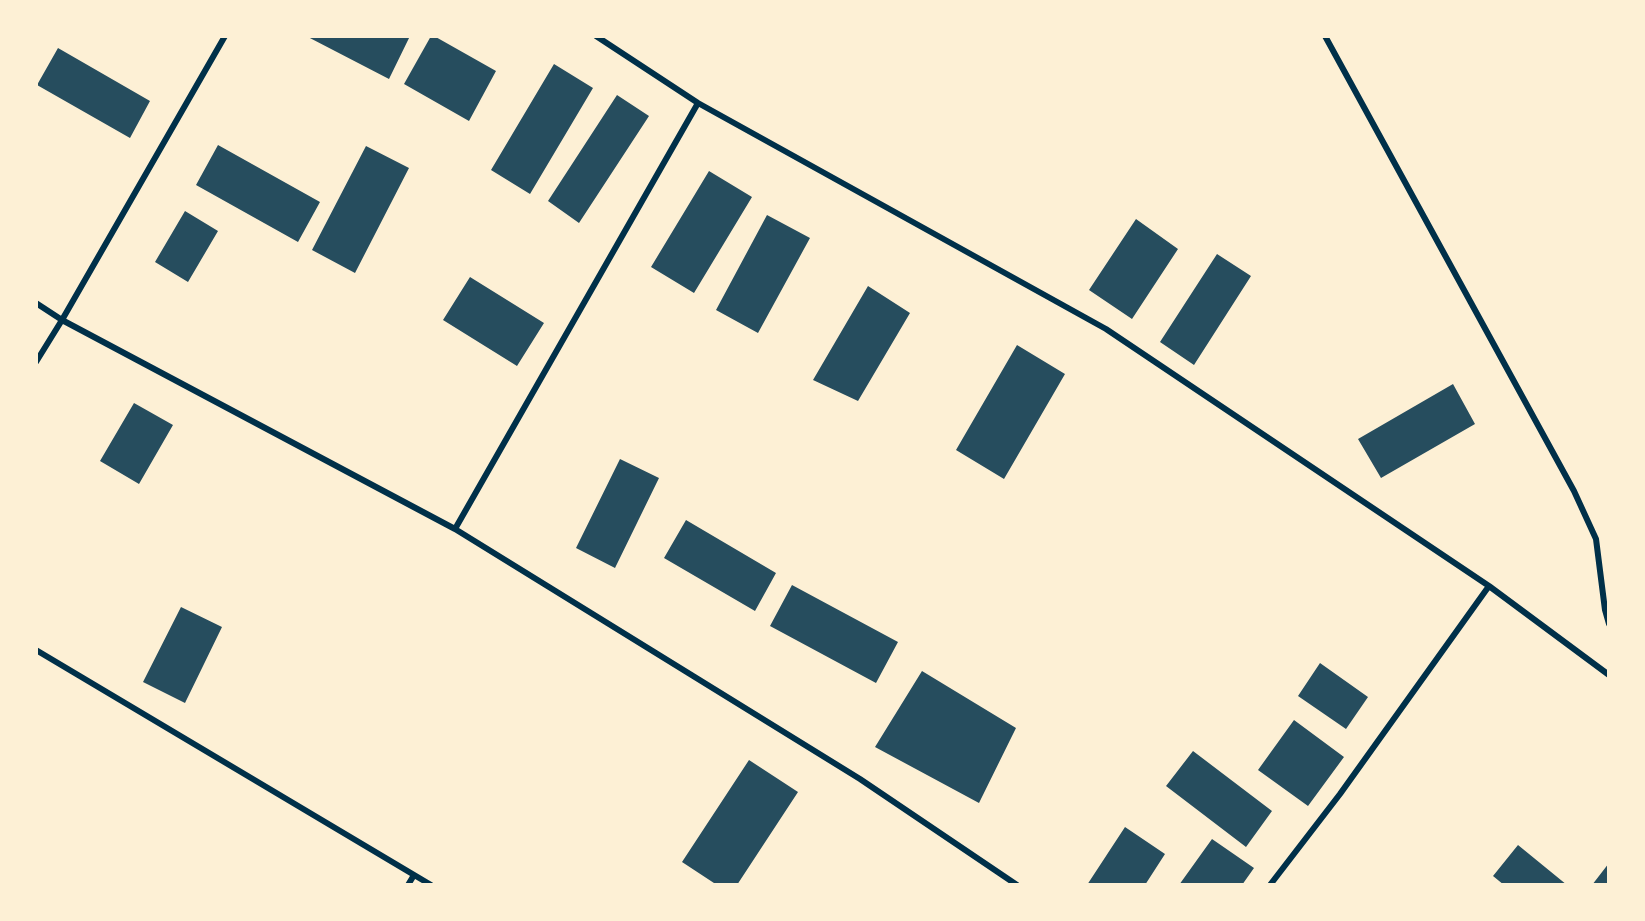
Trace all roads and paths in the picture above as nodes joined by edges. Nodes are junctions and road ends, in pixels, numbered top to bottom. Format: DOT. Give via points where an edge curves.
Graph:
graph roads {
  1 [pos="225,36"];
  2 [pos="596,36"];
  3 [pos="1325,36"];
  4 [pos="698,103"];
  5 [pos="36,303"];
  6 [pos="62,320"];
  7 [pos="36,362"];
  8 [pos="455,529"];
  9 [pos="1489,586"];
  10 [pos="1609,624"];
  11 [pos="36,650"];
  12 [pos="1609,675"];
  13 [pos="414,875"];
  14 [pos="408,885"];
  15 [pos="431,885"];
  16 [pos="1017,885"];
  17 [pos="1270,885"];
  1 -- 6 [label="street"];
  2 -- 4 [label="street"];
  3 -- 10 [label="street" via="1574,491 1596,539"];
  4 -- 8 [label="street"];
  4 -- 9 [label="street" via="1106,329"];
  5 -- 6 [label="street"];
  6 -- 7 [label="street"];
  6 -- 8 [label="street"];
  8 -- 16 [label="street" via="860,779"];
  9 -- 12 [label="street"];
  9 -- 17 [label="street"];
  11 -- 13 [label="street"];
  13 -- 14 [label="street"];
  13 -- 15 [label="street"];
}
